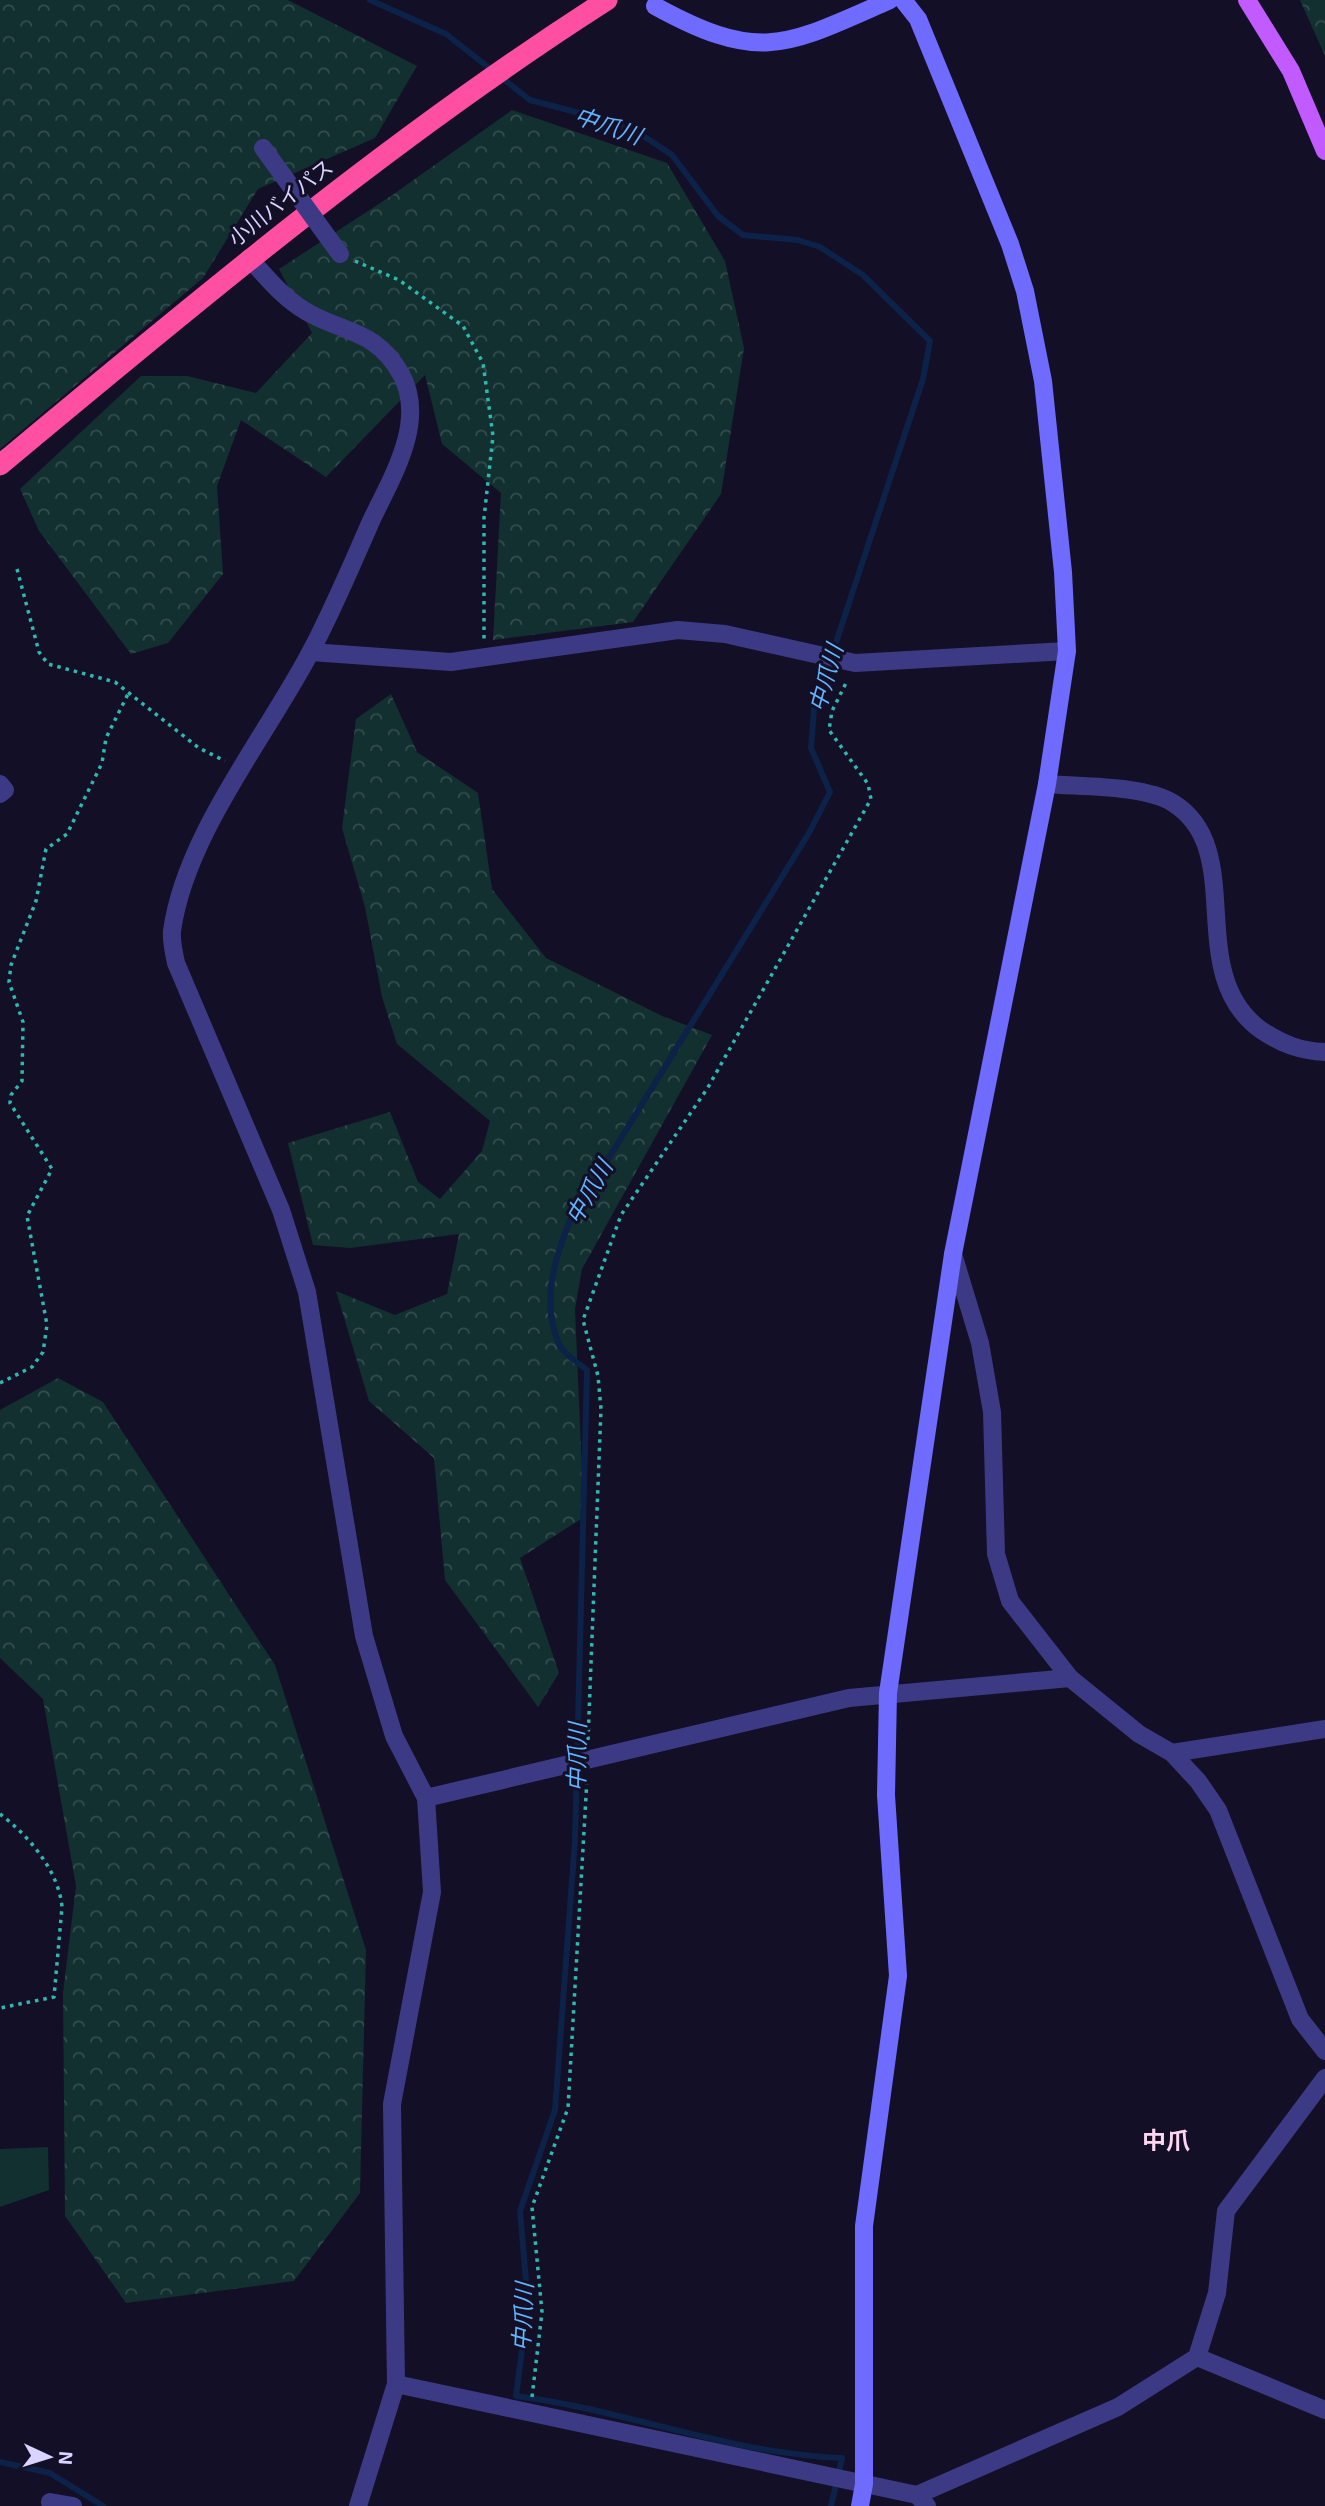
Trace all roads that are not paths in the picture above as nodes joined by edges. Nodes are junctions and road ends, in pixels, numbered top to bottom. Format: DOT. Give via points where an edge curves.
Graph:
graph roads {
  1 [pos="607,0"];
  2 [pos="890,0"];
  3 [pos="903,0"];
  4 [pos="1247,0"];
  5 [pos="655,6"];
  6 [pos="263,148"];
  7 [pos="1325,151"];
  8 [pos="340,254"];
  9 [pos="249,258"];
  10 [pos="0,465"];
  11 [pos="1067,651"];
  12 [pos="311,652"];
  13 [pos="0,784"];
  14 [pos="1047,784"];
  15 [pos="0,794"];
  16 [pos="1325,1052"];
  17 [pos="953,1255"];
  18 [pos="1070,1678"];
  19 [pos="888,1693"];
  20 [pos="1325,1729"];
  21 [pos="1172,1754"];
  22 [pos="426,1798"];
  23 [pos="1325,2051"];
  24 [pos="1325,2078"];
  25 [pos="1197,2357"];
  26 [pos="396,2384"];
  27 [pos="1325,2410"];
  28 [pos="864,2484"];
  29 [pos="922,2501"];
  30 [pos="51,2506"];
  31 [pos="73,2506"];
  32 [pos="358,2506"];
  33 [pos="860,2506"];
  1 -- 9 [label="highway, 小川バイパス" via="403,140"];
  2 -- 5 [label="street" via="802,39 776,43 716,36"];
  3 -- 11 [label="street" via="918,19 1025,291 1043,381"];
  4 -- 7 [label="main road" via="1291,72"];
  6 -- 8 [label="street, bridge"];
  9 -- 10 [label="highway, 小川バイパス"];
  9 -- 12 [label="street" via="289,301 366,336 386,352 409,399 409,437"];
  11 -- 12 [label="street" via="855,663 725,634 678,630 451,662"];
  11 -- 14 [label="street"];
  12 -- 22 [label="street" via="186,874 172,934 176,963 281,1210 307,1292 364,1636 394,1736"];
  13 -- 15 [label="street" via="5,790"];
  14 -- 16 [label="street" via="1144,793 1171,802 1192,818 1217,896 1215,940 1235,1003 1253,1024 1293,1048"];
  14 -- 17 [label="street"];
  17 -- 18 [label="street" via="980,1343 992,1412 996,1554 1010,1601"];
  17 -- 19 [label="street"];
  18 -- 19 [label="street"];
  18 -- 21 [label="street" via="1139,1734"];
  19 -- 22 [label="street" via="849,1698"];
  19 -- 28 [label="street" via="887,1795 898,1976 864,2226"];
  20 -- 21 [label="street"];
  21 -- 23 [label="street" via="1218,1810 1300,2019"];
  22 -- 26 [label="street" via="432,1892 392,2104"];
  24 -- 25 [label="street" via="1226,2211 1217,2293"];
  25 -- 27 [label="street"];
  25 -- 29 [label="street" via="1118,2407"];
  26 -- 28 [label="street"];
  26 -- 32 [label="street"];
  28 -- 29 [label="street"];
  28 -- 33 [label="street"];
  30 -- 31 [label="street" via="50,2502"];
}
